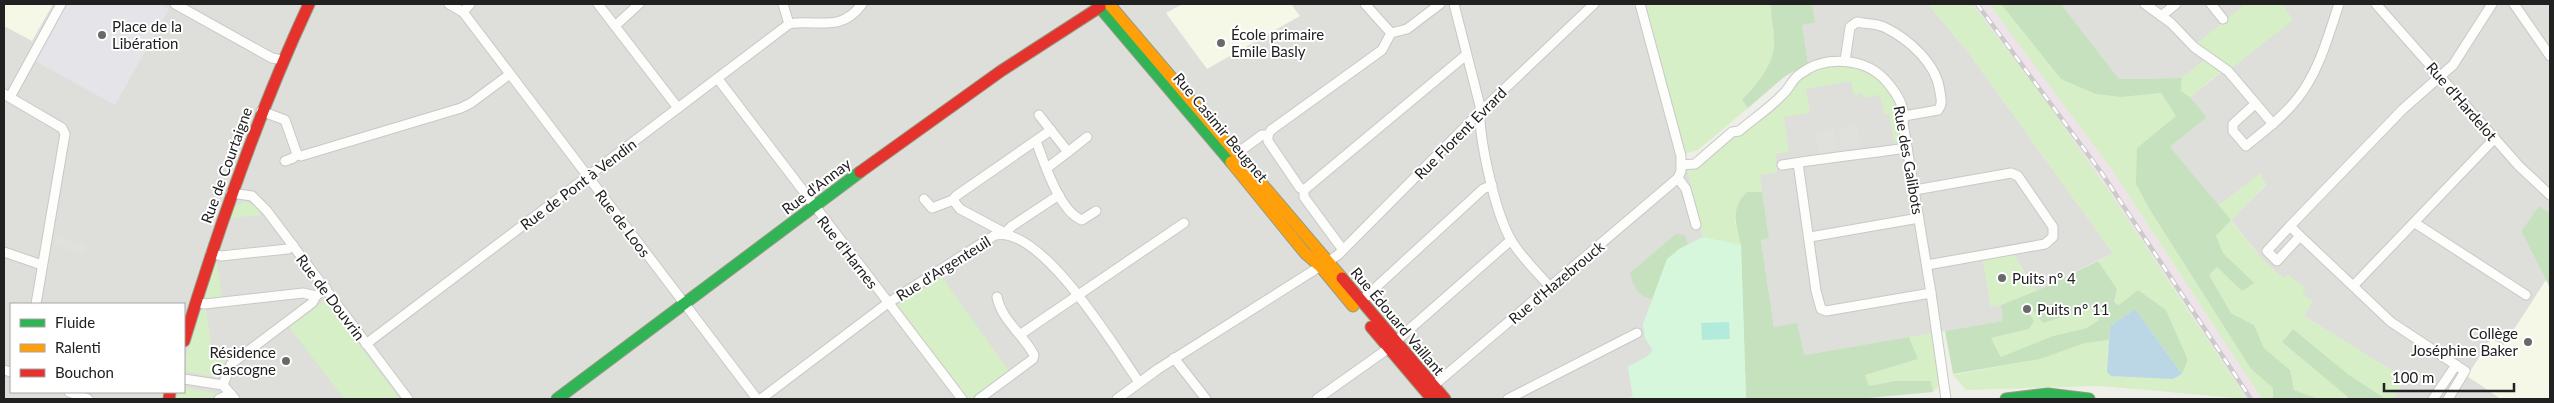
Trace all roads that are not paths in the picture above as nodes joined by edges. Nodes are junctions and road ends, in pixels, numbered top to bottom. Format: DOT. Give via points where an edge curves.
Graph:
graph roads {
  1 [pos="61,4"];
  2 [pos="175,4"];
  3 [pos="309,4"];
  4 [pos="449,4"];
  5 [pos="470,4"];
  6 [pos="598,4"];
  7 [pos="639,4"];
  8 [pos="783,4"];
  9 [pos="862,4"];
  10 [pos="1365,4"];
  11 [pos="1440,4"];
  12 [pos="1454,4"];
  13 [pos="1594,4"];
  14 [pos="1640,4"];
  15 [pos="2145,4"];
  16 [pos="2176,4"];
  17 [pos="2211,4"];
  18 [pos="2339,4"];
  19 [pos="2376,4"];
  20 [pos="2492,4"];
  21 [pos="2514,4"];
  22 [pos="1102,5"];
  23 [pos="463,12"];
  24 [pos="2162,16"];
  25 [pos="2223,18"];
  26 [pos="789,24"];
  27 [pos="615,26"];
  28 [pos="1391,33"];
  29 [pos="1466,55"];
  30 [pos="2550,56"];
  31 [pos="282,60"];
  32 [pos="1845,61"];
  33 [pos="510,74"];
  34 [pos="2441,77"];
  35 [pos="718,79"];
  36 [pos="7,96"];
  37 [pos="2255,104"];
  38 [pos="678,108"];
  39 [pos="261,111"];
  40 [pos="1479,114"];
  41 [pos="1040,115"];
  42 [pos="1904,116"];
  43 [pos="2273,124"];
  44 [pos="1051,130"];
  45 [pos="1268,135"];
  46 [pos="1087,137"];
  47 [pos="2495,138"];
  48 [pos="1036,141"];
  49 [pos="1907,148"];
  50 [pos="1068,152"];
  51 [pos="296,154"];
  52 [pos="1236,154"];
  53 [pos="285,161"];
  54 [pos="1798,162"];
  55 [pos="1682,165"];
  56 [pos="1782,165"];
  57 [pos="1047,168"];
  58 [pos="588,177"];
  59 [pos="1678,178"];
  60 [pos="1492,184"];
  61 [pos="1304,190"];
  62 [pos="1915,190"];
  63 [pos="231,193"];
  64 [pos="2550,195"];
  65 [pos="1059,196"];
  66 [pos="924,199"];
  67 [pos="953,200"];
  68 [pos="813,206"];
  69 [pos="1096,211"];
  70 [pos="1919,218"];
  71 [pos="1184,223"];
  72 [pos="2415,223"];
  73 [pos="1696,225"];
  74 [pos="2290,226"];
  75 [pos="1005,233"];
  76 [pos="2300,236"];
  77 [pos="1810,237"];
  78 [pos="1511,240"];
  79 [pos="293,245"];
  80 [pos="1343,250"];
  81 [pos="4,252"];
  82 [pos="211,253"];
  83 [pos="1323,264"];
  84 [pos="42,265"];
  85 [pos="1927,265"];
  86 [pos="2354,285"];
  87 [pos="1550,287"];
  88 [pos="326,288"];
  89 [pos="1932,293"];
  90 [pos="1080,295"];
  91 [pos="2526,295"];
  92 [pos="316,296"];
  93 [pos="997,297"];
  94 [pos="196,302"];
  95 [pos="1360,302"];
  96 [pos="36,303"];
  97 [pos="888,303"];
  98 [pos="684,304"];
  99 [pos="1637,333"];
  100 [pos="1021,334"];
  101 [pos="185,338"];
  102 [pos="366,344"];
  103 [pos="1392,345"];
  104 [pos="1174,358"];
  105 [pos="2456,365"];
  106 [pos="185,379"];
  107 [pos="1139,382"];
  108 [pos="222,386"];
  109 [pos="1433,386"];
  110 [pos="72,393"];
  111 [pos="233,396"];
  112 [pos="2069,398"];
  113 [pos="88,399"];
  114 [pos="219,399"];
  115 [pos="408,399"];
  116 [pos="557,399"];
  117 [pos="759,399"];
  118 [pos="962,399"];
  119 [pos="978,399"];
  120 [pos="1118,399"];
  121 [pos="1206,399"];
  122 [pos="1317,399"];
  123 [pos="1432,399"];
  124 [pos="1444,399"];
  125 [pos="1508,399"];
  126 [pos="1946,399"];
  127 [pos="2006,399"];
  128 [pos="2089,399"];
  129 [pos="2433,399"];
  130 [pos="2448,399"];
  1 -- 36 [label="street"];
  2 -- 31 [label="street" via="272,58"];
  3 -- 31 [label="main road, Rue de Courtaigne"];
  4 -- 23 [label="street, Rue de Loos"];
  5 -- 23 [label="street"];
  6 -- 27 [label="street"];
  7 -- 27 [label="street"];
  8 -- 26 [label="street"];
  9 -- 26 [label="street" via="840,21"];
  10 -- 28 [label="street"];
  11 -- 28 [label="street" via="1407,29"];
  12 -- 29 [label="street"];
  13 -- 40 [label="street, Rue Florent Evrard"];
  14 -- 55 [label="street"];
  15 -- 24 [label="street"];
  16 -- 24 [label="street"];
  17 -- 25 [label="street"];
  18 -- 43 [label="street" via="2310,78 2296,101"];
  19 -- 34 [label="street, Rue d'Hardelot"];
  20 -- 34 [label="street" via="2453,65"];
  21 -- 30 [label="street"];
  22 -- 52 [label="main road, Rue Casimir Beugnet"];
  22 -- 68 [label="main road, Rue d'Annay" via="1001,71"];
  22 -- 83 [label="main road, Rue Casimir Beugnet" via="1305,253"];
  23 -- 33 [label="street, Rue de Loos"];
  24 -- 37 [label="street" via="2194,47 2228,71"];
  26 -- 35 [label="street, Rue de Pont à Vendin"];
  27 -- 38 [label="street"];
  28 -- 45 [label="street" via="1382,50"];
  29 -- 40 [label="street" via="1480,106"];
  29 -- 61 [label="street"];
  31 -- 39 [label="main road, Rue de Courtaigne"];
  32 -- 42 [label="street, Rue des Galibots" via="1879,74 1894,91"];
  32 -- 42 [label="street" via="1850,27 1857,22 1883,26 1910,43 1932,69 1940,85 1942,99 1938,110"];
  32 -- 55 [label="street, Rue des Galibots" via="1821,64 1804,71 1783,95 1739,131 1732,132 1695,164"];
  33 -- 51 [label="street" via="461,108 301,156"];
  33 -- 58 [label="street, Rue de Loos"];
  34 -- 47 [label="street, Rue d'Hardelot"];
  34 -- 74 [label="street" via="2403,109"];
  35 -- 38 [label="street, Rue de Pont à Vendin"];
  35 -- 68 [label="street, Rue d'Harnes"];
  36 -- 84 [label="street" via="62,128 65,134"];
  37 -- 43 [label="street"];
  37 -- 43 [label="street" via="2233,124 2233,131 2246,146"];
  38 -- 58 [label="street, Rue de Pont à Vendin"];
  39 -- 51 [label="street" via="284,120"];
  39 -- 63 [label="main road, Rue de Courtaigne"];
  40 -- 60 [label="street"];
  40 -- 80 [label="street, Rue Florent Evrard"];
  41 -- 44 [label="street"];
  42 -- 49 [label="street, Rue des Galibots"];
  44 -- 48 [label="street"];
  44 -- 50 [label="street"];
  45 -- 52 [label="street"];
  45 -- 61 [label="street" via="1268,141"];
  46 -- 50 [label="street"];
  47 -- 64 [label="street, Rue d'Hardelot"];
  47 -- 72 [label="street"];
  48 -- 57 [label="street"];
  48 -- 67 [label="street"];
  49 -- 54 [label="street"];
  49 -- 62 [label="street, Rue des Galibots"];
  50 -- 57 [label="street"];
  51 -- 53 [label="street"];
  52 -- 83 [label="main road, Rue Casimir Beugnet"];
  54 -- 56 [label="street"];
  54 -- 77 [label="street"];
  55 -- 59 [label="street"];
  57 -- 65 [label="street"];
  58 -- 98 [label="street, Rue de Loos"];
  58 -- 102 [label="street, Rue de Pont à Vendin"];
  59 -- 73 [label="street" via="1686,189"];
  59 -- 87 [label="street, Rue d'Hazebrouck"];
  60 -- 78 [label="street"];
  60 -- 95 [label="street" via="1483,188"];
  61 -- 80 [label="street" via="1304,197"];
  62 -- 70 [label="street, Rue des Galibots"];
  62 -- 85 [label="street" via="2011,173 2018,176 2053,227 2054,237 2045,244"];
  63 -- 79 [label="street, Rue de Douvrin" via="252,196"];
  63 -- 82 [label="main road, Rue de Courtaigne"];
  65 -- 69 [label="street" via="1077,218 1082,220"];
  65 -- 75 [label="street"];
  66 -- 67 [label="street" via="932,208"];
  67 -- 75 [label="street" via="960,209"];
  68 -- 97 [label="street, Rue d'Harnes"];
  68 -- 98 [label="main road, Rue d'Annay"];
  70 -- 77 [label="street"];
  70 -- 85 [label="street, Rue des Galibots"];
  71 -- 90 [label="street"];
  72 -- 86 [label="street"];
  72 -- 91 [label="street"];
  74 -- 76 [label="street"];
  74 -- 76 [label="street" via="2267,251 2278,262"];
  75 -- 90 [label="street, Rue d'Argenteuil" via="1022,240 1043,257"];
  75 -- 97 [label="street, Rue d'Argenteuil" via="996,235"];
  76 -- 86 [label="street"];
  77 -- 89 [label="street" via="1818,305 1826,311"];
  78 -- 87 [label="street"];
  78 -- 103 [label="street"];
  79 -- 82 [label="street" via="221,256"];
  79 -- 88 [label="street, Rue de Douvrin"];
  80 -- 83 [label="street, Rue Florent Evrard"];
  81 -- 84 [label="street"];
  82 -- 94 [label="main road, Rue de Courtaigne"];
  83 -- 95 [label="main road, Rue Édouard Vaillant" via="1336,270"];
  83 -- 103 [label="main road, Rue Édouard Vaillant"];
  83 -- 104 [label="street, Rue Florent Evrard"];
  84 -- 96 [label="street"];
  85 -- 89 [label="street, Rue des Galibots"];
  86 -- 105 [label="street" via="2391,322"];
  87 -- 109 [label="street, Rue d'Hazebrouck"];
  88 -- 92 [label="street"];
  88 -- 102 [label="street, Rue de Douvrin"];
  89 -- 126 [label="street, Rue des Galibots"];
  90 -- 100 [label="street"];
  90 -- 107 [label="street, Rue d'Argenteuil"];
  92 -- 94 [label="street" via="303,293 205,304"];
  92 -- 108 [label="street" via="312,303 231,364"];
  93 -- 100 [label="street" via="1000,310"];
  94 -- 101 [label="main road, Rue de Courtaigne"];
  95 -- 103 [label="main road, Rue Édouard Vaillant"];
  97 -- 117 [label="street, Rue d'Argenteuil"];
  97 -- 118 [label="street, Rue d'Harnes"];
  98 -- 116 [label="main road, Rue d'Annay"];
  98 -- 117 [label="street, Rue de Loos"];
  99 -- 125 [label="street"];
  100 -- 119 [label="street" via="1033,352 1033,359"];
  102 -- 115 [label="street, Rue de Douvrin"];
  103 -- 109 [label="main road, Rue Édouard Vaillant"];
  103 -- 122 [label="street"];
  103 -- 123 [label="main road, Rue Édouard Vaillant"];
  104 -- 107 [label="street, Rue Florent Evrard"];
  104 -- 121 [label="street"];
  105 -- 129 [label="street"];
  105 -- 130 [label="street" via="2465,371"];
  106 -- 108 [label="street"];
  107 -- 120 [label="street, Rue Florent Evrard"];
  108 -- 111 [label="street"];
  109 -- 124 [label="main road, Rue Édouard Vaillant"];
  110 -- 113 [label="street"];
  111 -- 114 [label="street"];
  112 -- 127 [label="main road" via="2048,394"];
  112 -- 128 [label="main road"];
}
